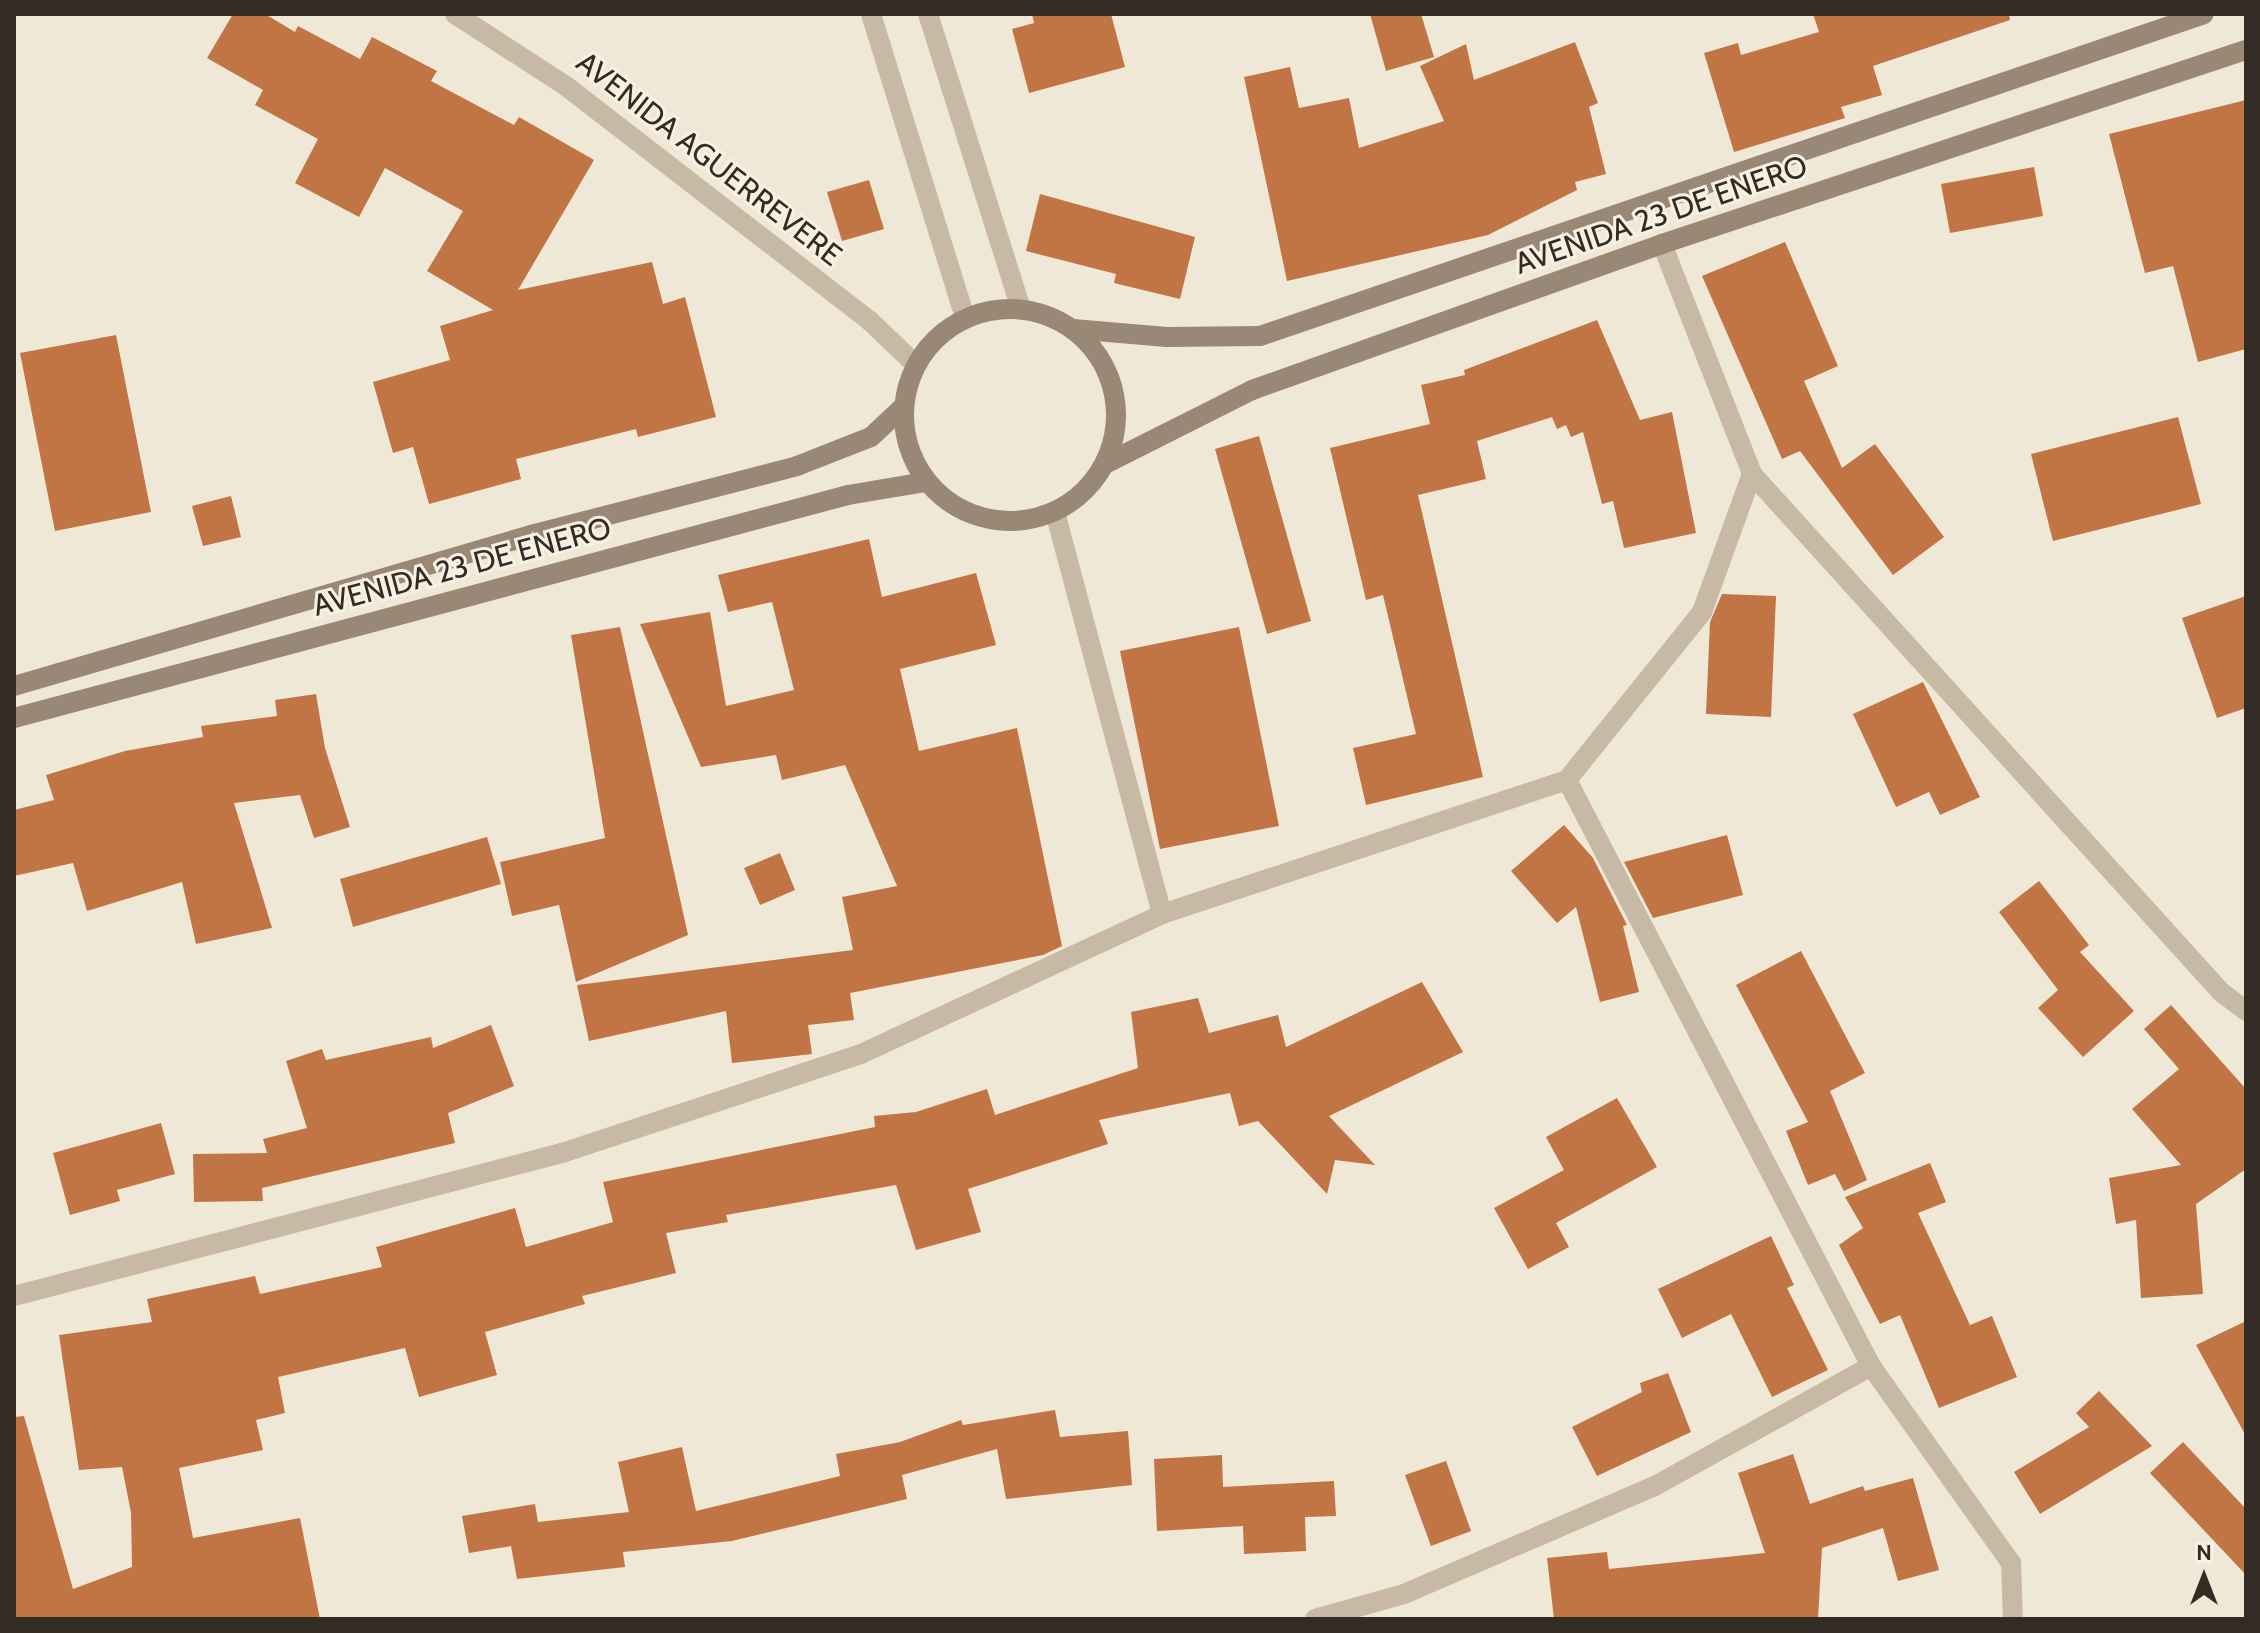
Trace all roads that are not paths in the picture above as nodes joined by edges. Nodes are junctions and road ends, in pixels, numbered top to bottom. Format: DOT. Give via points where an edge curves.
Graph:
graph roads {
  1 [pos="455,14"];
  2 [pos="871,14"];
  3 [pos="928,14"];
  4 [pos="2204,14"];
  5 [pos="2246,50"];
  6 [pos="1662,244"];
  7 [pos="1021,309"];
  8 [pos="965,318"];
  9 [pos="1073,329"];
  10 [pos="916,365"];
  11 [pos="903,407"];
  12 [pos="1105,464"];
  13 [pos="1752,474"];
  14 [pos="926,482"];
  15 [pos="1055,512"];
  16 [pos="14,686"];
  17 [pos="14,718"];
  18 [pos="1567,780"];
  19 [pos="1162,914"];
  20 [pos="2246,1011"];
  21 [pos="14,1296"];
  22 [pos="1871,1366"];
  23 [pos="1315,1619"];
  24 [pos="2013,1619"];
  1 -- 10 [label="street, AVENIDA AGUERREVERE" via="566,86 870,321"];
  2 -- 8 [label="street"];
  3 -- 7 [label="street"];
  4 -- 9 [label="main road, AVENIDA 23 DE ENERO" via="1260,336 1167,337"];
  5 -- 6 [label="main road, AVENIDA 23 DE ENERO"];
  6 -- 12 [label="main road, AVENIDA 23 DE ENERO" via="1252,390"];
  6 -- 13 [label="street"];
  7 -- 8 [label="main road, AVENIDA 23 DE ENERO"];
  7 -- 9 [label="main road, AVENIDA 23 DE ENERO"];
  8 -- 10 [label="main road, AVENIDA 23 DE ENERO" via="929,346"];
  9 -- 12 [label="main road, AVENIDA 23 DE ENERO" via="1095,350 1110,376 1117,405 1115,435"];
  10 -- 11 [label="main road, AVENIDA 23 DE ENERO"];
  11 -- 14 [label="main road, AVENIDA 23 DE ENERO" via="908,447"];
  11 -- 16 [label="main road, AVENIDA 23 DE ENERO" via="871,437 797,466 531,535"];
  12 -- 15 [label="main road, AVENIDA 23 DE ENERO" via="1085,492"];
  13 -- 18 [label="street" via="1702,612"];
  13 -- 20 [label="street" via="2221,992"];
  14 -- 15 [label="main road, AVENIDA 23 DE ENERO" via="953,506 986,520 1021,521"];
  14 -- 17 [label="main road, AVENIDA 23 DE ENERO" via="848,495"];
  15 -- 19 [label="street"];
  18 -- 19 [label="street"];
  18 -- 22 [label="street"];
  19 -- 21 [label="street" via="846,1059 562,1153"];
  22 -- 23 [label="street" via="1653,1487 1404,1594"];
  22 -- 24 [label="street" via="2011,1563"];
}
